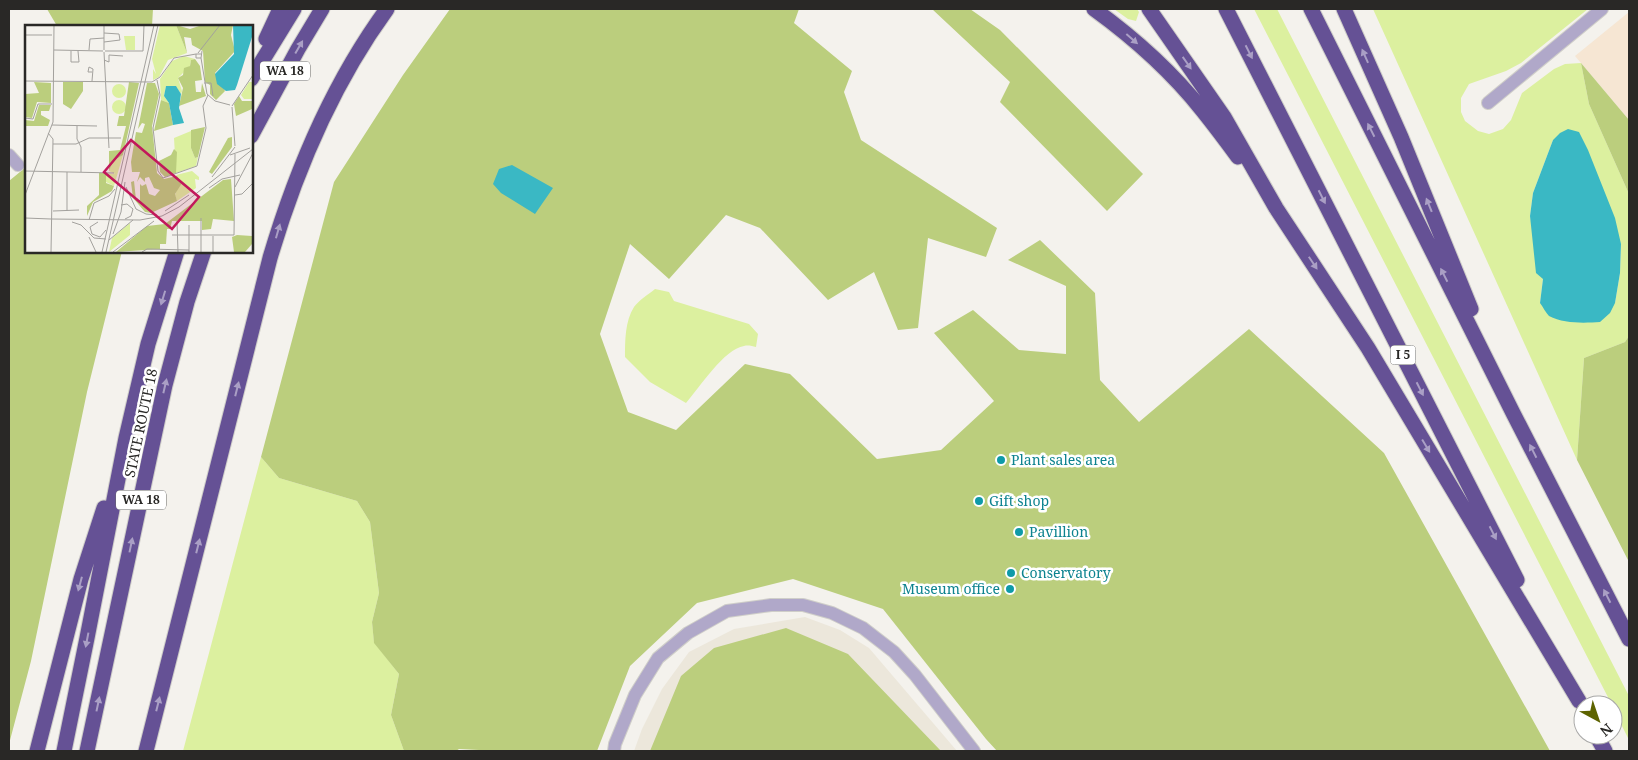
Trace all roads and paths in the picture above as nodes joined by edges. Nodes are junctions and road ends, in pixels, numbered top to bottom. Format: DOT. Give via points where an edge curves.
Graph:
graph roads {
  1 [pos="280,9"];
  2 [pos="294,9"];
  3 [pos="322,9"];
  4 [pos="389,9"];
  5 [pos="1094,9"];
  6 [pos="1149,9"];
  7 [pos="1226,9"];
  8 [pos="1311,9"];
  9 [pos="1344,9"];
  10 [pos="1602,9"];
  11 [pos="252,73"];
  12 [pos="252,77"];
  13 [pos="1488,103"];
  14 [pos="252,134"];
  15 [pos="9,154"];
  16 [pos="18,165"];
  17 [pos="1276,208"];
  18 [pos="177,252"];
  19 [pos="204,252"];
  20 [pos="1513,413"];
  21 [pos="126,438"];
  22 [pos="1629,639"];
  23 [pos="1575,695"];
  24 [pos="1576,695"];
  25 [pos="37,751"];
  26 [pos="64,751"];
  27 [pos="88,751"];
  28 [pos="146,751"];
  29 [pos="614,751"];
  30 [pos="974,751"];
  1 -- 11 [label="highway"];
  2 -- 12 [label="highway, WA 18"];
  14 -- 3 [label="highway, WA 18, one-way"];
  28 -- 4 [label="highway, one-way" via="280,223 325,114 378,22"];
  5 -- 17 [label="highway, one-way" via="1172,77 1202,110"];
  6 -- 17 [label="highway, one-way" via="1224,117"];
  7 -- 24 [label="highway, I 5, one-way"];
  20 -- 8 [label="highway, one-way"];
  20 -- 9 [label="highway, one-way" via="1401,137"];
  10 -- 13 [label="street"];
  15 -- 16 [label="street"];
  17 -- 23 [label="highway, one-way" via="1368,348"];
  18 -- 21 [label="highway, STATE ROUTE 18 / WA 18, one-way" via="148,344"];
  27 -- 19 [label="highway, STATE ROUTE 18 / WA 18, one-way" via="164,385"];
  22 -- 20 [label="highway, one-way"];
  21 -- 25 [label="highway, one-way" via="81,580"];
  21 -- 26 [label="highway, STATE ROUTE 18 / WA 18, one-way"];
  29 -- 30 [label="street" via="635,695 658,658 688,633 727,611 771,605 803,605 832,613 863,628 894,652"];
}
